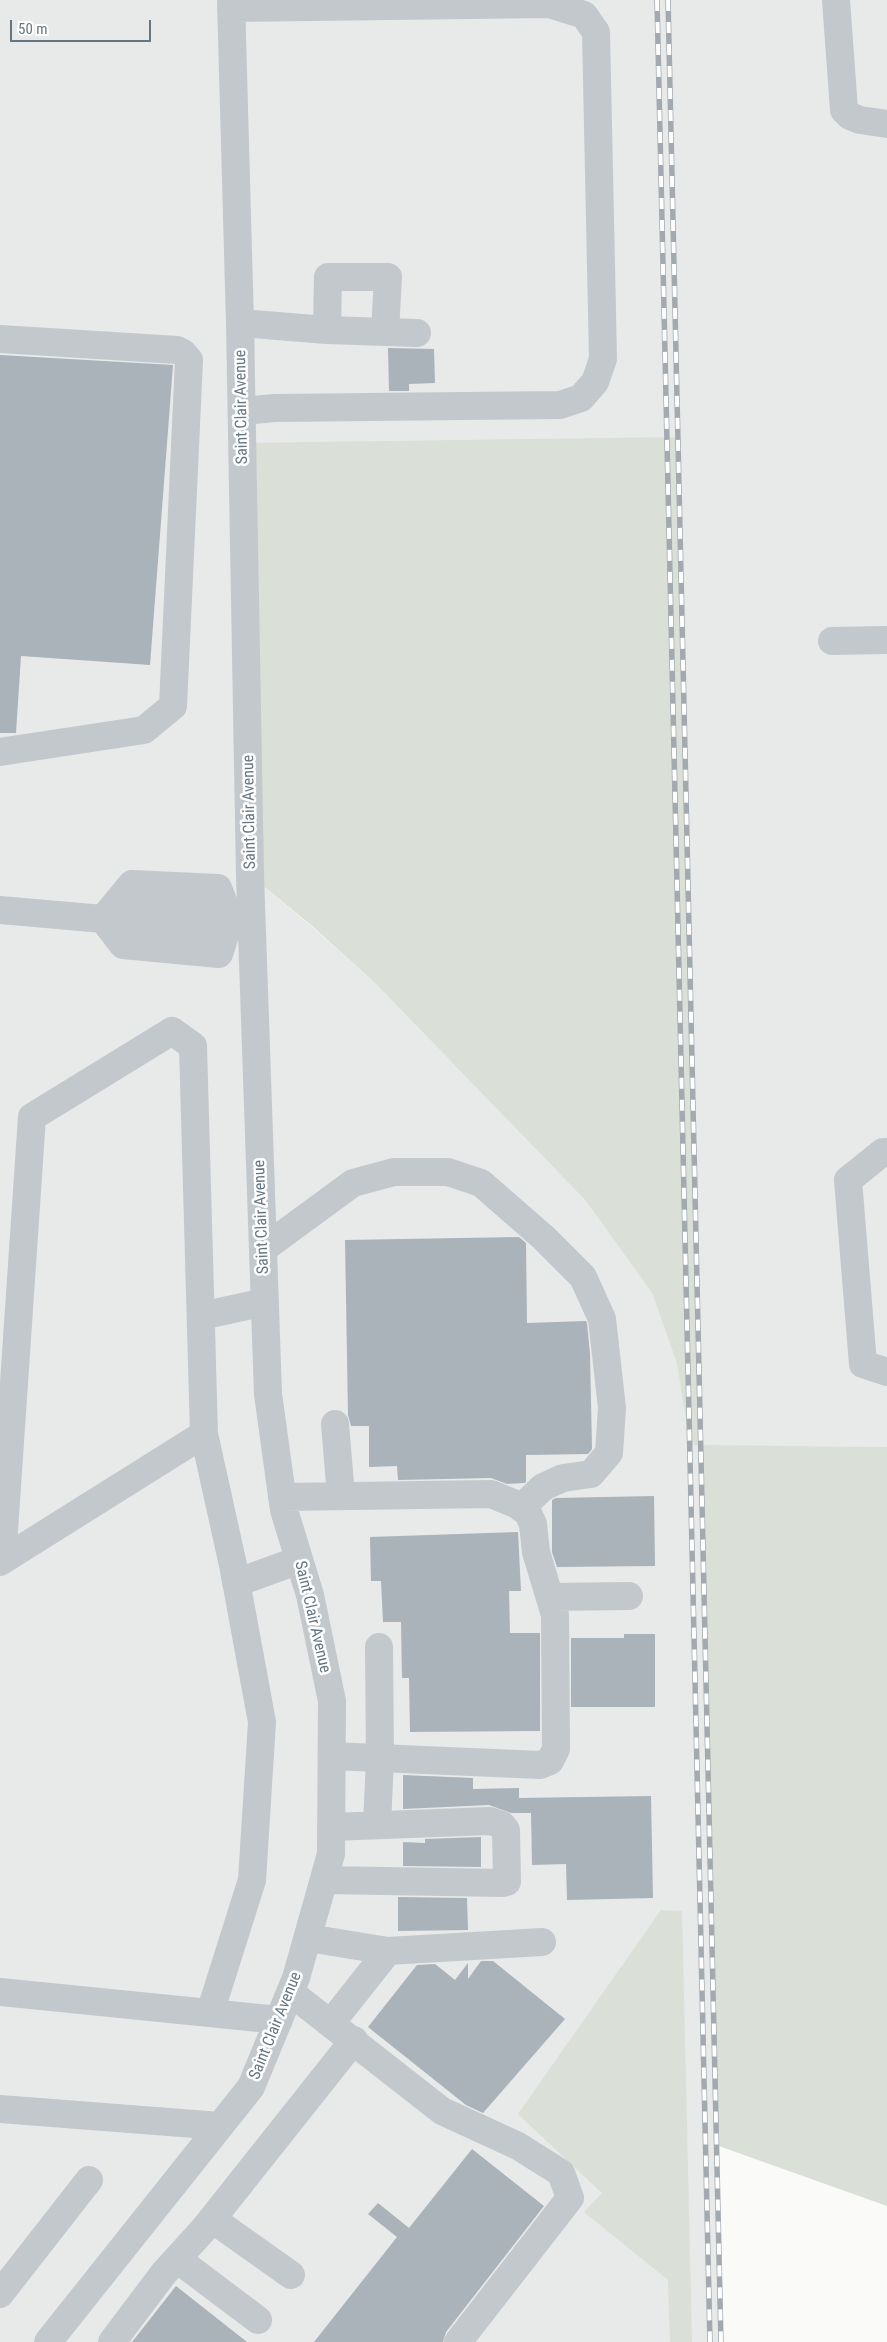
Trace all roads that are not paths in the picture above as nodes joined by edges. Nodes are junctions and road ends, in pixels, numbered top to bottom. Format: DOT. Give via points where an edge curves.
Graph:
graph roads {
  1 [pos="836,0"];
  2 [pos="231,4"];
  3 [pos="887,124"];
  4 [pos="240,323"];
  5 [pos="327,330"];
  6 [pos="385,332"];
  7 [pos="417,333"];
  8 [pos="0,339"];
  9 [pos="242,411"];
  10 [pos="887,640"];
  11 [pos="832,641"];
  12 [pos="0,752"];
  13 [pos="0,910"];
  14 [pos="103,919"];
  15 [pos="241,919"];
  16 [pos="887,1152"];
  17 [pos="263,1248"];
  18 [pos="265,1302"];
  19 [pos="201,1316"];
  20 [pos="887,1372"];
  21 [pos="335,1424"];
  22 [pos="204,1434"];
  23 [pos="282,1496"];
  24 [pos="341,1496"];
  25 [pos="522,1508"];
  26 [pos="299,1560"];
  27 [pos="1,1561"];
  28 [pos="236,1582"];
  29 [pos="628,1596"];
  30 [pos="550,1597"];
  31 [pos="379,1647"];
  32 [pos="332,1756"];
  33 [pos="380,1758"];
  34 [pos="377,1825"];
  35 [pos="331,1826"];
  36 [pos="324,1880"];
  37 [pos="308,1938"];
  38 [pos="542,1942"];
  39 [pos="388,1951"];
  40 [pos="0,1992"];
  41 [pos="290,1992"];
  42 [pos="210,2013"];
  43 [pos="279,2020"];
  44 [pos="331,2022"];
  45 [pos="354,2040"];
  46 [pos="0,2109"];
  47 [pos="220,2126"];
  48 [pos="89,2180"];
  49 [pos="212,2219"];
  50 [pos="177,2258"];
  51 [pos="291,2276"];
  52 [pos="0,2294"];
  53 [pos="258,2320"];
  54 [pos="48,2342"];
  55 [pos="112,2342"];
  56 [pos="458,2342"];
  1 -- 3 [label="street" via="844,110 860,120"];
  2 -- 4 [label="street, Saint Clair Avenue"];
  2 -- 9 [label="street" via="549,4 584,15 596,32 603,358 595,382 581,398 560,405"];
  4 -- 5 [label="street"];
  4 -- 9 [label="street, Saint Clair Avenue"];
  5 -- 6 [label="street"];
  5 -- 6 [label="street" via="328,277 388,277"];
  6 -- 7 [label="street"];
  8 -- 12 [label="street" via="177,350 189,360 173,706 144,730"];
  9 -- 15 [label="street, Saint Clair Avenue"];
  10 -- 11 [label="street"];
  13 -- 14 [label="street"];
  14 -- 15 [label="street" via="130,904 218,910"];
  14 -- 15 [label="street" via="124,945 219,954"];
  15 -- 17 [label="street, Saint Clair Avenue"];
  16 -- 20 [label="street" via="848,1180 863,1364"];
  17 -- 18 [label="street, Saint Clair Avenue"];
  17 -- 25 [label="street" via="353,1183 394,1172 448,1172 481,1183 583,1277 602,1319 612,1408 609,1453 591,1474 563,1478 543,1487"];
  18 -- 19 [label="street"];
  18 -- 23 [label="street, Saint Clair Avenue" via="268,1394"];
  19 -- 22 [label="street"];
  19 -- 27 [label="street" via="193,1046 172,1031 32,1117"];
  21 -- 24 [label="street"];
  22 -- 27 [label="street"];
  22 -- 28 [label="street"];
  23 -- 24 [label="street"];
  23 -- 26 [label="street, Saint Clair Avenue"];
  24 -- 25 [label="street" via="491,1494"];
  25 -- 30 [label="street" via="533,1524 536,1552"];
  26 -- 28 [label="street"];
  26 -- 32 [label="street, Saint Clair Avenue" via="310,1595 332,1701"];
  28 -- 42 [label="street" via="262,1722 252,1880"];
  29 -- 30 [label="street"];
  30 -- 33 [label="street" via="556,1615 556,1749 550,1760 540,1764"];
  31 -- 33 [label="street"];
  32 -- 33 [label="street"];
  32 -- 35 [label="street, Saint Clair Avenue"];
  33 -- 34 [label="street"];
  34 -- 35 [label="street"];
  34 -- 36 [label="street" via="490,1821 502,1825 506,1830 507,1882"];
  35 -- 36 [label="street, Saint Clair Avenue" via="332,1854"];
  36 -- 37 [label="street, Saint Clair Avenue"];
  37 -- 39 [label="street"];
  37 -- 41 [label="street, Saint Clair Avenue"];
  38 -- 39 [label="street"];
  39 -- 44 [label="street"];
  40 -- 42 [label="street"];
  41 -- 43 [label="street, Saint Clair Avenue"];
  41 -- 44 [label="street"];
  42 -- 43 [label="street"];
  43 -- 47 [label="street, Saint Clair Avenue" via="251,2087"];
  44 -- 45 [label="street"];
  45 -- 49 [label="street"];
  45 -- 56 [label="street" via="442,2111 518,2146 561,2172 570,2198"];
  46 -- 47 [label="street"];
  47 -- 54 [label="street, Saint Clair Avenue"];
  48 -- 52 [label="street"];
  49 -- 50 [label="street"];
  49 -- 51 [label="street"];
  50 -- 53 [label="street"];
  50 -- 55 [label="street"];
}
